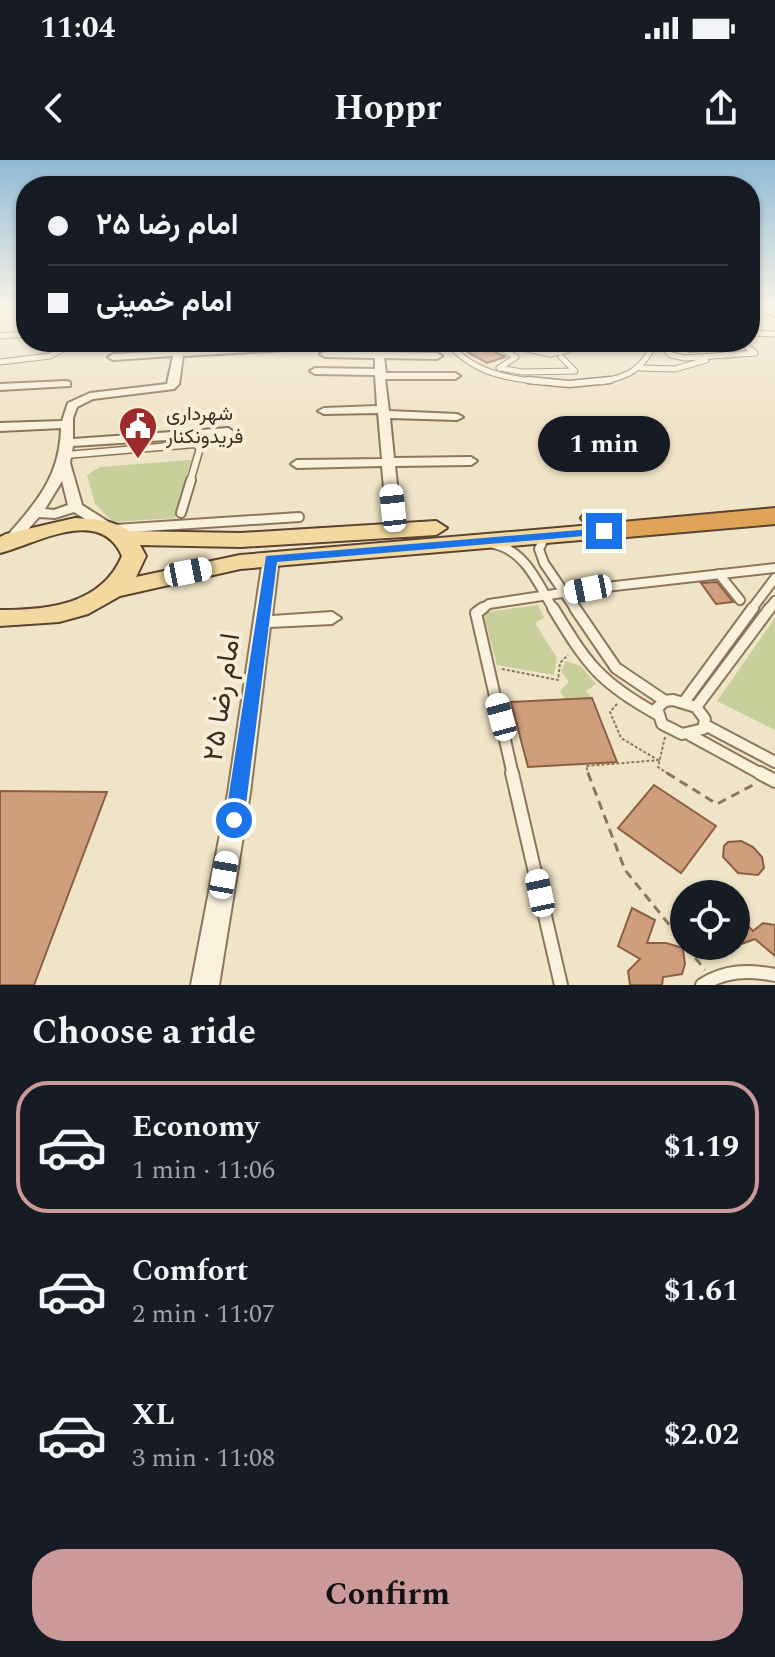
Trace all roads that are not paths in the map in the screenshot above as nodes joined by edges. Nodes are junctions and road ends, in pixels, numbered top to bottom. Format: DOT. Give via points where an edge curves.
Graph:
graph roads {
  1 [pos="64,352"];
  2 [pos="146,352"];
  3 [pos="178,352"];
  4 [pos="343,352"];
  5 [pos="380,352"];
  6 [pos="408,352"];
  7 [pos="457,352"];
  8 [pos="507,352"];
  9 [pos="650,352"];
  10 [pos="666,352"];
  11 [pos="724,352"];
  12 [pos="754,352"];
  13 [pos="325,354"];
  14 [pos="437,356"];
  15 [pos="726,356"];
  16 [pos="113,357"];
  17 [pos="561,357"];
  18 [pos="0,362"];
  19 [pos="500,368"];
  20 [pos="641,368"];
  21 [pos="315,371"];
  22 [pos="492,373"];
  23 [pos="381,374"];
  24 [pos="455,376"];
  25 [pos="66,384"];
  26 [pos="0,387"];
  27 [pos="324,411"];
  28 [pos="385,411"];
  29 [pos="457,417"];
  30 [pos="65,424"];
  31 [pos="0,427"];
  32 [pos="228,432"];
  33 [pos="66,454"];
  34 [pos="471,461"];
  35 [pos="389,462"];
  36 [pos="297,464"];
  37 [pos="775,504"];
  38 [pos="76,507"];
  39 [pos="35,512"];
  40 [pos="181,513"];
  41 [pos="775,516"];
  42 [pos="299,517"];
  43 [pos="599,525"];
  44 [pos="395,531"];
  45 [pos="118,534"];
  46 [pos="558,534"];
  47 [pos="180,539"];
  48 [pos="469,542"];
  49 [pos="6,543"];
  50 [pos="271,559"];
  51 [pos="775,568"];
  52 [pos="719,574"];
  53 [pos="169,577"];
  54 [pos="775,578"];
  55 [pos="113,590"];
  56 [pos="565,594"];
  57 [pos="546,597"];
  58 [pos="740,600"];
  59 [pos="775,601"];
  60 [pos="577,611"];
  61 [pos="556,615"];
  62 [pos="0,618"];
  63 [pos="332,618"];
  64 [pos="264,622"];
  65 [pos="742,623"];
  66 [pos="755,629"];
  67 [pos="717,657"];
  68 [pos="730,663"];
  69 [pos="665,701"];
  70 [pos="684,702"];
  71 [pos="696,707"];
  72 [pos="657,714"];
  73 [pos="705,725"];
  74 [pos="689,735"];
  75 [pos="775,762"];
  76 [pos="772,779"];
  77 [pos="775,975"];
  78 [pos="707,982"];
  79 [pos="205,985"];
  80 [pos="561,985"];
  1 -- 18 [label="lane"];
  2 -- 16 [label="street"];
  3 -- 30 [label="street" via="174,384 83,398 72,405"];
  4 -- 13 [label="street"];
  5 -- 23 [label="street"];
  6 -- 14 [label="street"];
  7 -- 22 [label="lane"];
  8 -- 19 [label="lane" via="516,357"];
  9 -- 20 [label="lane"];
  10 -- 15 [label="lane" via="677,357"];
  11 -- 15 [label="lane"];
  12 -- 15 [label="lane"];
  15 -- 20 [label="lane" via="675,369"];
  17 -- 19 [label="lane" via="575,371"];
  19 -- 22 [label="lane"];
  20 -- 22 [label="lane" via="620,378 569,384"];
  21 -- 23 [label="street"];
  23 -- 24 [label="street"];
  23 -- 28 [label="street"];
  25 -- 26 [label="street"];
  27 -- 28 [label="street"];
  28 -- 29 [label="street"];
  28 -- 35 [label="street"];
  30 -- 31 [label="street"];
  30 -- 33 [label="street"];
  32 -- 33 [label="street"];
  33 -- 38 [label="street"];
  33 -- 39 [label="street"];
  33 -- 40 [label="lane" via="198,446"];
  34 -- 35 [label="street"];
  35 -- 36 [label="street"];
  35 -- 44 [label="street"];
  37 -- 43 [label="highway"];
  38 -- 39 [label="street" via="55,514"];
  38 -- 45 [label="street"];
  39 -- 49 [label="street"];
  41 -- 43 [label="highway"];
  42 -- 45 [label="lane"];
  43 -- 44 [label="main road"];
  43 -- 46 [label="main road"];
  44 -- 47 [label="main road"];
  45 -- 47 [label="main road"];
  45 -- 49 [label="main road" via="89,525 64,526"];
  45 -- 55 [label="main road" via="134,556 132,567"];
  46 -- 48 [label="main road"];
  46 -- 56 [label="lane" via="544,539 539,549"];
  47 -- 53 [label="main road" via="164,561"];
  48 -- 50 [label="main road"];
  48 -- 57 [label="lane" via="515,552"];
  50 -- 53 [label="main road"];
  50 -- 64 [label="street, امام رضا ۲۵"];
  51 -- 52 [label="lane"];
  52 -- 56 [label="lane"];
  52 -- 58 [label="lane"];
  53 -- 55 [label="main road"];
  54 -- 65 [label="lane"];
  55 -- 62 [label="main road" via="59,615"];
  56 -- 57 [label="lane"];
  56 -- 60 [label="lane"];
  57 -- 61 [label="lane"];
  57 -- 80 [label="lane" via="489,604 478,609 476,617"];
  59 -- 66 [label="lane"];
  60 -- 61 [label="lane"];
  60 -- 69 [label="lane" via="616,668"];
  61 -- 72 [label="lane" via="602,679"];
  63 -- 64 [label="street"];
  64 -- 79 [label="street, امام رضا ۲۵"];
  65 -- 66 [label="lane"];
  65 -- 67 [label="lane"];
  66 -- 68 [label="lane"];
  67 -- 68 [label="lane"];
  67 -- 70 [label="lane"];
  68 -- 71 [label="lane"];
  69 -- 70 [label="lane"];
  69 -- 72 [label="lane"];
  70 -- 71 [label="lane"];
  71 -- 73 [label="lane"];
  72 -- 74 [label="lane" via="668,728"];
  73 -- 74 [label="lane"];
  73 -- 75 [label="lane"];
  74 -- 76 [label="lane"];
  77 -- 78 [label="lane" via="746,969 718,974"];
}
